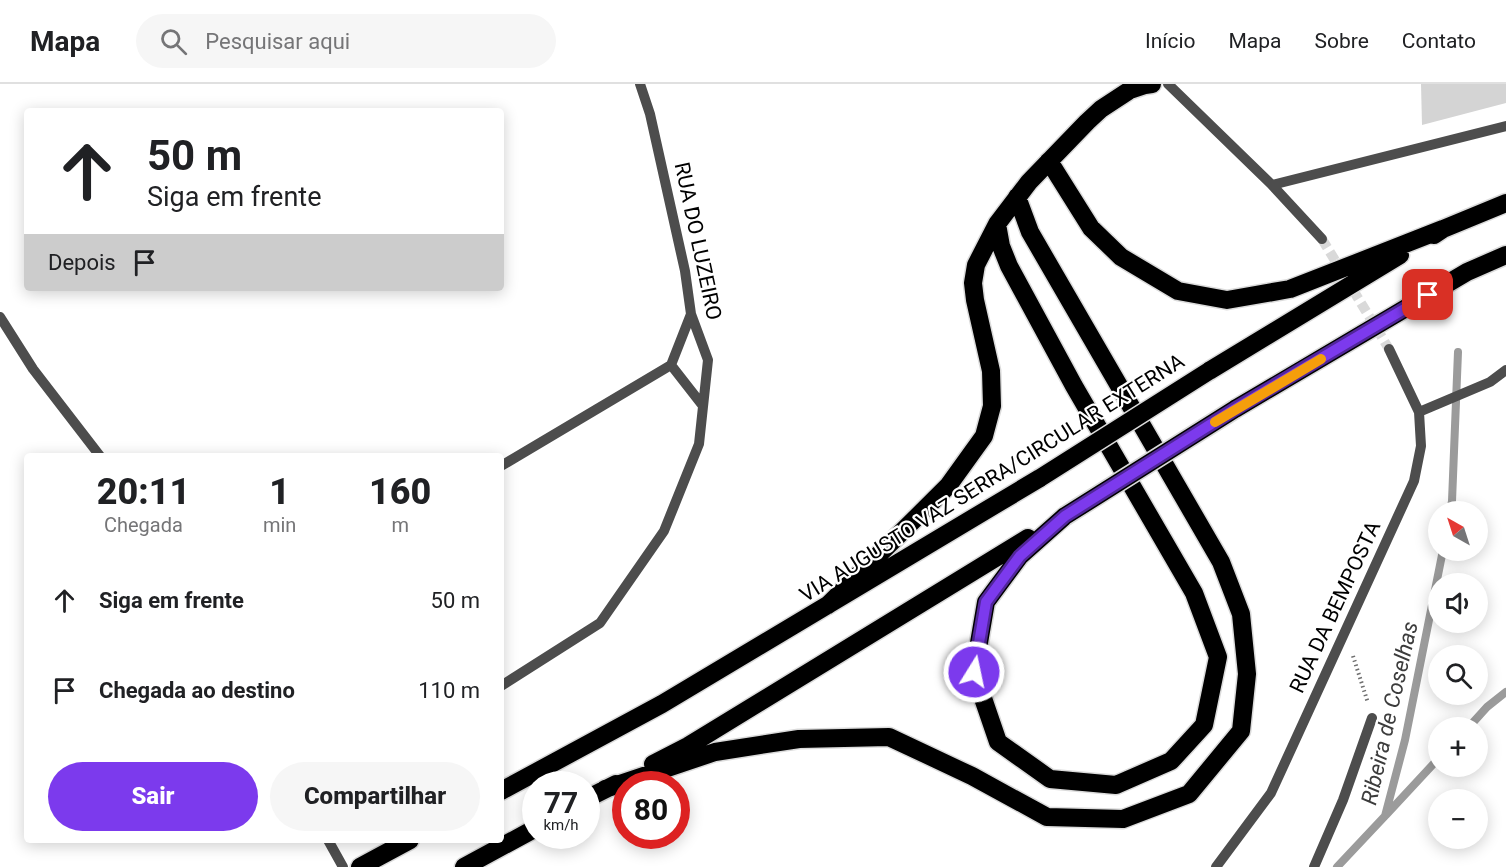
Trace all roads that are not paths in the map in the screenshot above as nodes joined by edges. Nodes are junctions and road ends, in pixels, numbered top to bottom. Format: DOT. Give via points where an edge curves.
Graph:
graph roads {
  1 [pos="640,84"];
  2 [pos="1152,84"];
  3 [pos="1161,84"];
  4 [pos="1168,84"];
  5 [pos="1506,126"];
  6 [pos="1049,161"];
  7 [pos="1272,185"];
  8 [pos="1017,197"];
  9 [pos="1506,203"];
  10 [pos="998,224"];
  11 [pos="1443,229"];
  12 [pos="1322,238"];
  13 [pos="1506,255"];
  14 [pos="691,314"];
  15 [pos="0,317"];
  16 [pos="1389,349"];
  17 [pos="671,365"];
  18 [pos="1506,370"];
  19 [pos="703,406"];
  20 [pos="1419,412"];
  21 [pos="98,453"];
  22 [pos="504,464"];
  23 [pos="1065,516"];
  24 [pos="828,605"];
  25 [pos="504,684"];
  26 [pos="1372,718"];
  27 [pos="504,789"];
  28 [pos="605,789"];
  29 [pos="600,792"];
  30 [pos="522,836"];
  31 [pos="330,843"];
  32 [pos="404,843"];
  33 [pos="343,867"];
  34 [pos="360,867"];
  35 [pos="464,867"];
  36 [pos="1216,867"];
  37 [pos="1314,867"];
  1 -- 14 [label="street, RUA DO LUZEIRO" via="685,271"];
  2 -- 6 [label="highway" via="1130,90 1101,109"];
  3 -- 4 [label="highway"];
  4 -- 7 [label="street"];
  5 -- 7 [label="street"];
  6 -- 8 [label="highway"];
  6 -- 11 [label="highway" via="1091,228 1121,257 1178,291 1227,300 1290,289"];
  7 -- 12 [label="street"];
  8 -- 10 [label="highway"];
  8 -- 28 [label="highway" via="1033,238 1221,562 1241,614 1247,674 1241,731 1190,794 1123,819 1047,817 889,737 799,739 715,752"];
  9 -- 11 [label="highway, VIA AUGUSTO VAZ SERRA/CIRCULAR EXTERNA"];
  10 -- 23 [label="highway" via="1009,266 1194,593 1218,657 1204,725 1171,761 1116,785 1050,779 998,742 974,672 986,602 1020,556"];
  10 -- 24 [label="highway" via="976,264 973,283 991,371 992,406 984,436 948,486"];
  11 -- 24 [label="highway, VIA AUGUSTO VAZ SERRA/CIRCULAR EXTERNA, bridge"];
  13 -- 23 [label="highway, bridge" via="1467,272 1235,409"];
  14 -- 17 [label="street"];
  14 -- 19 [label="street, RUA DO LUZEIRO" via="708,360"];
  15 -- 21 [label="street" via="33,369"];
  16 -- 20 [label="street, RUA DA BEMPOSTA"];
  17 -- 19 [label="street"];
  17 -- 22 [label="street"];
  18 -- 20 [label="street" via="1490,382"];
  19 -- 25 [label="street, RUA DO LUZEIRO" via="699,444 664,531 600,623"];
  20 -- 36 [label="street, RUA DA BEMPOSTA" via="1421,446 1414,481 1271,794"];
  23 -- 28 [label="highway" via="688,746"];
  24 -- 27 [label="highway, VIA AUGUSTO VAZ SERRA/CIRCULAR EXTERNA" via="662,704"];
  26 -- 37 [label="street"];
  28 -- 29 [label="highway"];
  30 -- 35 [label="highway"];
  31 -- 33 [label="street"];
  32 -- 34 [label="highway"];
}
